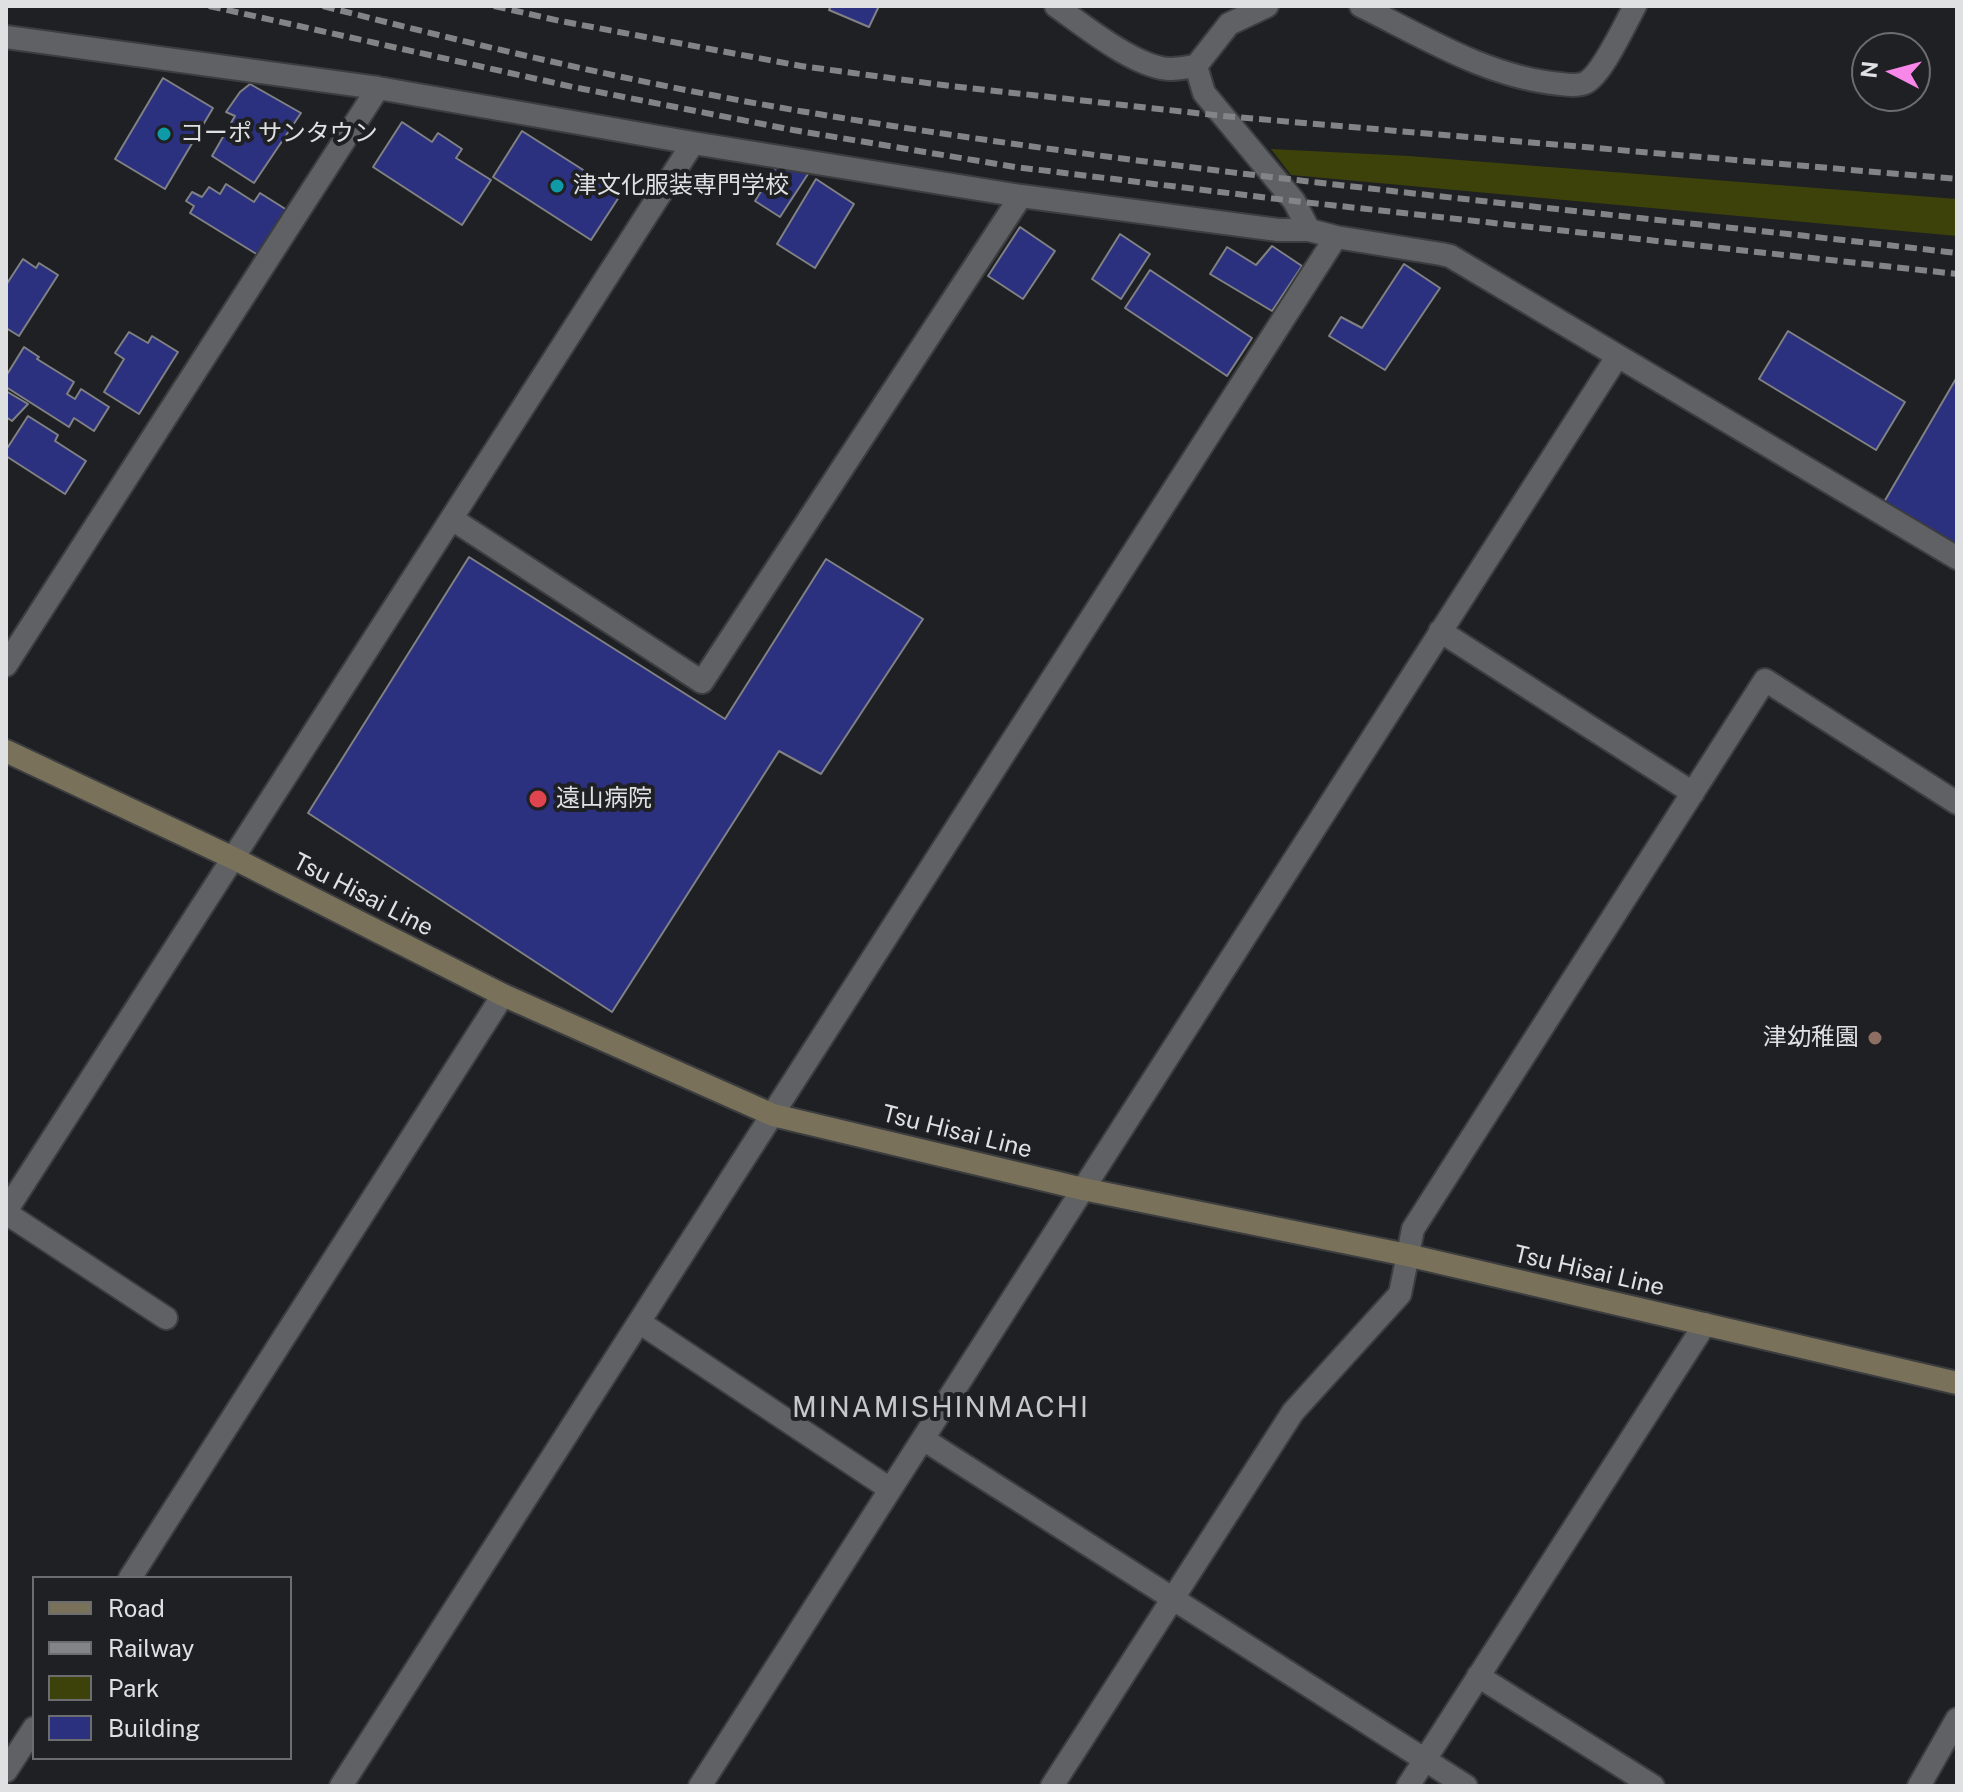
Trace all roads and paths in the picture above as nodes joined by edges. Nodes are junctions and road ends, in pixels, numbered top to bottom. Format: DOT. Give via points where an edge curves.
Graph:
graph roads {
  1 [pos="1056,6"];
  2 [pos="1267,6"];
  3 [pos="1361,6"];
  4 [pos="1635,6"];
  5 [pos="6,37"];
  6 [pos="1196,66"];
  7 [pos="378,88"];
  8 [pos="693,143"];
  9 [pos="1021,196"];
  10 [pos="1309,230"];
  11 [pos="1336,237"];
  12 [pos="1617,357"];
  13 [pos="452,519"];
  14 [pos="1957,558"];
  15 [pos="1440,631"];
  16 [pos="6,665"];
  17 [pos="6,751"];
  18 [pos="1693,793"];
  19 [pos="1957,803"];
  20 [pos="233,858"];
  21 [pos="503,995"];
  22 [pos="773,1115"];
  23 [pos="1083,1189"];
  24 [pos="6,1212"];
  25 [pos="1407,1255"];
  26 [pos="166,1318"];
  27 [pos="639,1322"];
  28 [pos="1705,1324"];
  29 [pos="1957,1383"];
  30 [pos="923,1439"];
  31 [pos="890,1489"];
  32 [pos="131,1576"];
  33 [pos="1173,1599"];
  34 [pos="1478,1676"];
  35 [pos="1957,1719"];
  36 [pos="32,1731"];
  37 [pos="1425,1760"];
  38 [pos="6,1771"];
  39 [pos="341,1786"];
  40 [pos="700,1786"];
  41 [pos="1052,1786"];
  42 [pos="1408,1786"];
  43 [pos="1466,1786"];
  44 [pos="1653,1786"];
  45 [pos="1919,1786"];
  1 -- 6 [label="street" via="1129,56 1170,69"];
  2 -- 6 [label="street" via="1229,24"];
  3 -- 4 [label="street" via="1471,61 1528,80 1572,85 1584,84 1598,72"];
  5 -- 7 [label="street"];
  6 -- 10 [label="street" via="1204,93 1294,201"];
  7 -- 8 [label="street"];
  7 -- 16 [label="street"];
  8 -- 9 [label="street"];
  8 -- 13 [label="street"];
  9 -- 10 [label="street"];
  9 -- 13 [label="street" via="702,682"];
  10 -- 11 [label="street"];
  11 -- 12 [label="street" via="1450,256"];
  11 -- 22 [label="street"];
  12 -- 14 [label="street"];
  12 -- 15 [label="street"];
  13 -- 20 [label="street"];
  15 -- 18 [label="street"];
  15 -- 23 [label="street"];
  17 -- 20 [label="main road, Tsu Hisai Line"];
  18 -- 19 [label="street" via="1765,680"];
  18 -- 25 [label="street" via="1413,1229"];
  20 -- 21 [label="main road, Tsu Hisai Line"];
  20 -- 24 [label="street"];
  21 -- 22 [label="main road, Tsu Hisai Line"];
  21 -- 32 [label="street"];
  22 -- 23 [label="main road, Tsu Hisai Line"];
  22 -- 27 [label="street"];
  23 -- 25 [label="main road, Tsu Hisai Line"];
  23 -- 30 [label="street"];
  24 -- 26 [label="street"];
  25 -- 28 [label="main road, Tsu Hisai Line"];
  25 -- 33 [label="street" via="1400,1294 1293,1412"];
  27 -- 31 [label="street"];
  27 -- 39 [label="street"];
  28 -- 29 [label="main road, Tsu Hisai Line"];
  28 -- 34 [label="street"];
  30 -- 31 [label="street"];
  30 -- 33 [label="street"];
  31 -- 40 [label="street"];
  33 -- 37 [label="street"];
  33 -- 41 [label="street"];
  34 -- 37 [label="street"];
  34 -- 44 [label="street"];
  35 -- 45 [label="street"];
  36 -- 38 [label="street"];
  37 -- 42 [label="street"];
  37 -- 43 [label="street"];
}
